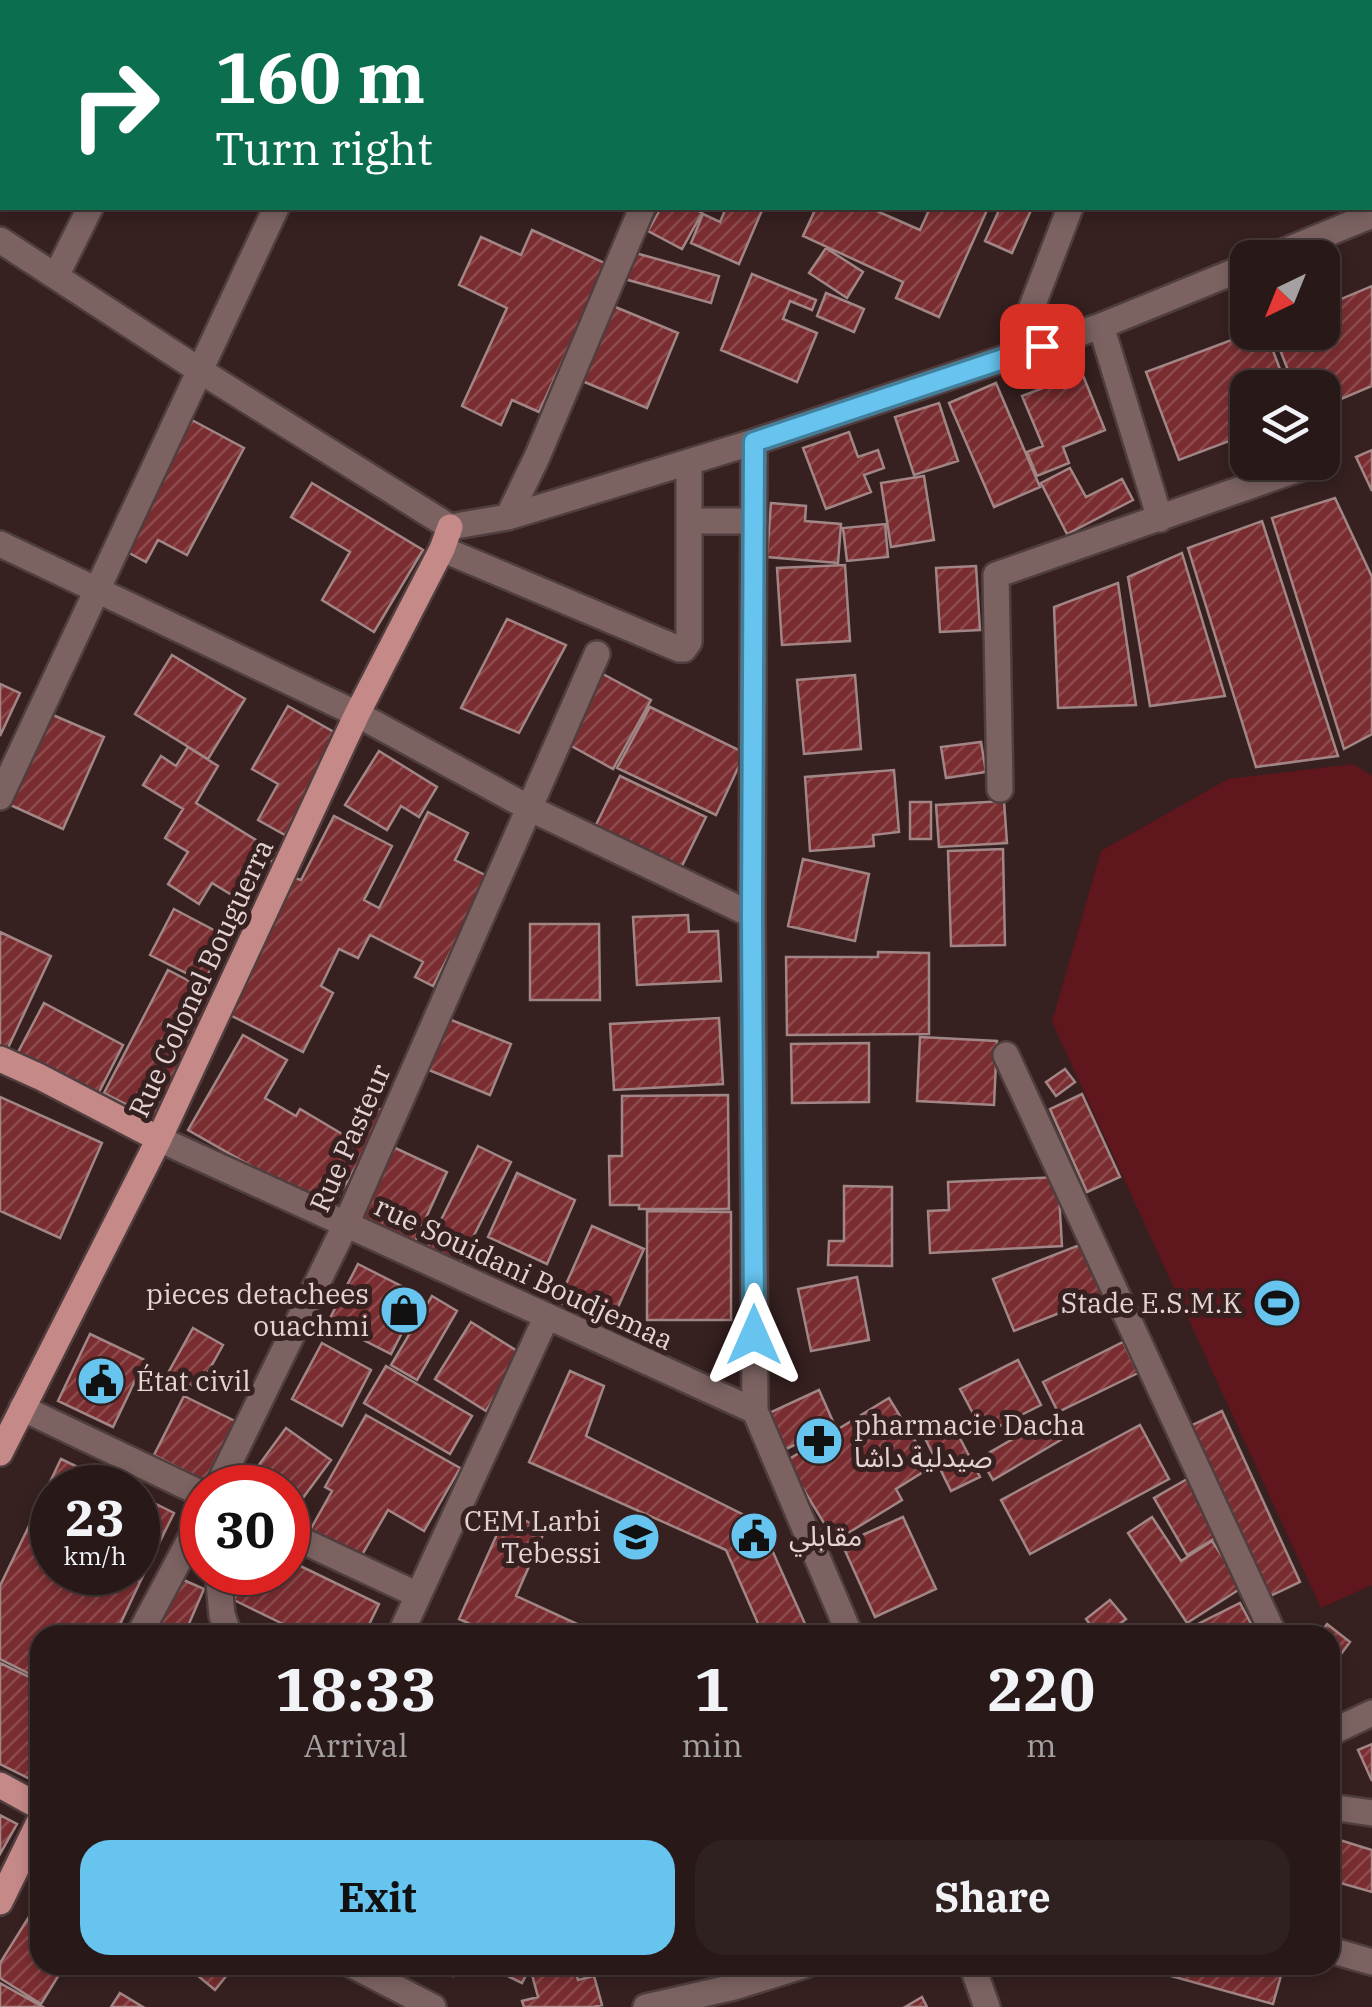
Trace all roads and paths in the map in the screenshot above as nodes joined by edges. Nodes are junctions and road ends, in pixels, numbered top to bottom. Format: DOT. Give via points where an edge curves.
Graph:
graph roads {
  1 [pos="89,210"];
  2 [pos="275,210"];
  3 [pos="641,210"];
  4 [pos="1069,210"];
  5 [pos="1370,221"];
  6 [pos="0,240"];
  7 [pos="1318,240"];
  8 [pos="1230,273"];
  9 [pos="56,276"];
  10 [pos="1101,326"];
  11 [pos="1013,356"];
  12 [pos="199,370"];
  13 [pos="754,442"];
  14 [pos="688,462"];
  15 [pos="1268,480"];
  16 [pos="508,517"];
  17 [pos="1160,519"];
  18 [pos="689,521"];
  19 [pos="754,521"];
  20 [pos="446,538"];
  21 [pos="0,544"];
  22 [pos="97,590"];
  23 [pos="597,654"];
  24 [pos="358,714"];
  25 [pos="1000,789"];
  26 [pos="0,796"];
  27 [pos="528,808"];
  28 [pos="752,915"];
  29 [pos="1006,1055"];
  30 [pos="0,1059"];
  31 [pos="158,1139"];
  32 [pos="346,1224"];
  33 [pos="546,1318"];
  34 [pos="22,1408"];
  35 [pos="755,1411"];
  36 [pos="0,1453"];
  37 [pos="228,1465"];
  38 [pos="180,1483"];
  39 [pos="310,1544"];
  40 [pos="180,1558"];
  41 [pos="220,1595"];
  42 [pos="418,1595"];
  43 [pos="144,1625"];
  44 [pos="226,1625"];
  45 [pos="404,1625"];
  46 [pos="846,1625"];
  47 [pos="1269,1625"];
  48 [pos="1372,1712"];
  49 [pos="1340,1728"];
  50 [pos="0,1786"];
  51 [pos="30,1802"];
  52 [pos="1340,1809"];
  53 [pos="1372,1814"];
  54 [pos="30,1840"];
  55 [pos="0,1902"];
  56 [pos="1340,1953"];
  57 [pos="1372,1962"];
  58 [pos="371,1975"];
  59 [pos="784,1975"];
  60 [pos="976,1975"];
  61 [pos="738,1997"];
  62 [pos="433,2007"];
  63 [pos="646,2007"];
  64 [pos="987,2007"];
  1 -- 9 [label="street"];
  2 -- 12 [label="street"];
  3 -- 16 [label="street"];
  4 -- 11 [label="street"];
  5 -- 7 [label="street"];
  6 -- 9 [label="street"];
  8 -- 10 [label="street"];
  9 -- 12 [label="street"];
  10 -- 11 [label="street"];
  10 -- 17 [label="street"];
  11 -- 13 [label="street"];
  12 -- 20 [label="street"];
  12 -- 22 [label="street"];
  13 -- 14 [label="street"];
  13 -- 19 [label="street"];
  14 -- 16 [label="street"];
  14 -- 18 [label="street"];
  15 -- 17 [label="street"];
  16 -- 20 [label="street"];
  17 -- 25 [label="street" via="996,575"];
  18 -- 19 [label="street"];
  18 -- 20 [label="street" via="690,642 679,649"];
  19 -- 28 [label="street"];
  20 -- 24 [label="main road, Rue Colonel Bouguerra"];
  21 -- 22 [label="street"];
  22 -- 24 [label="street"];
  22 -- 26 [label="street"];
  23 -- 27 [label="street, Rue Pasteur"];
  24 -- 27 [label="street"];
  24 -- 31 [label="main road, Rue Colonel Bouguerra"];
  27 -- 28 [label="street"];
  27 -- 32 [label="street, Rue Pasteur"];
  28 -- 35 [label="street"];
  29 -- 47 [label="street"];
  30 -- 31 [label="main road"];
  31 -- 32 [label="street, rue Souidani Boudjemaa"];
  31 -- 34 [label="main road, Rue Colonel Bouguerra"];
  32 -- 33 [label="street, rue Souidani Boudjemaa"];
  32 -- 37 [label="street, Rue Pasteur"];
  33 -- 35 [label="street, rue Souidani Boudjemaa"];
  33 -- 42 [label="street"];
  34 -- 36 [label="main road, Rue Colonel Bouguerra"];
  34 -- 38 [label="street"];
  35 -- 46 [label="street"];
  39 -- 42 [label="street"];
  40 -- 43 [label="street"];
  41 -- 44 [label="street"];
  42 -- 45 [label="street"];
  48 -- 49 [label="street"];
  50 -- 51 [label="main road"];
  52 -- 53 [label="street"];
  54 -- 55 [label="main road"];
  56 -- 57 [label="street"];
  58 -- 62 [label="street"];
  59 -- 61 [label="street"];
  60 -- 64 [label="street"];
  61 -- 63 [label="street"];
}
